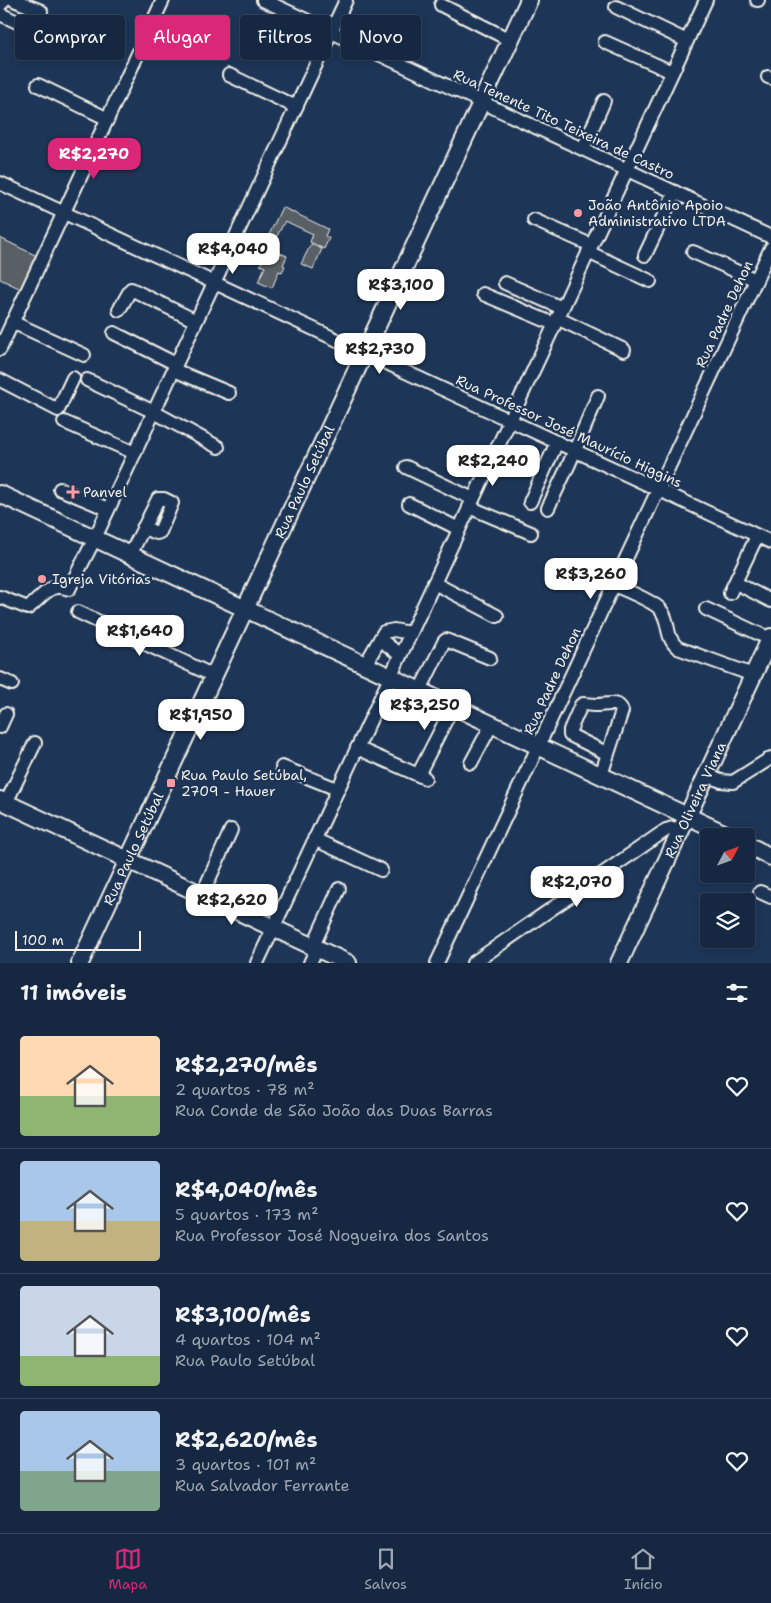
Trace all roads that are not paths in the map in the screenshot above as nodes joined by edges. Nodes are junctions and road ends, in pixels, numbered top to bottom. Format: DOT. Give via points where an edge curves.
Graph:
graph roads {
  1 [pos="4,0"];
  2 [pos="14,0"];
  3 [pos="163,0"];
  4 [pos="263,0"];
  5 [pos="346,0"];
  6 [pos="529,0"];
  7 [pos="706,0"];
  8 [pos="0,5"];
  9 [pos="441,5"];
  10 [pos="616,7"];
  11 [pos="41,10"];
  12 [pos="0,14"];
  13 [pos="295,15"];
  14 [pos="15,21"];
  15 [pos="331,32"];
  16 [pos="510,40"];
  17 [pos="686,41"];
  18 [pos="605,42"];
  19 [pos="318,60"];
  20 [pos="672,72"];
  21 [pos="228,75"];
  22 [pos="38,86"];
  23 [pos="601,101"];
  24 [pos="481,102"];
  25 [pos="296,108"];
  26 [pos="108,119"];
  27 [pos="580,148"];
  28 [pos="627,169"];
  29 [pos="0,183"];
  30 [pos="675,192"];
  31 [pos="64,212"];
  32 [pos="534,220"];
  33 [pos="771,236"];
  34 [pos="771,248"];
  35 [pos="590,249"];
  36 [pos="693,252"];
  37 [pos="645,255"];
  38 [pos="756,280"];
  39 [pos="650,281"];
  40 [pos="214,283"];
  41 [pos="505,283"];
  42 [pos="483,294"];
  43 [pos="119,310"];
  44 [pos="558,317"];
  45 [pos="196,321"];
  46 [pos="12,322"];
  47 [pos="114,333"];
  48 [pos="0,349"];
  49 [pos="624,350"];
  50 [pos="364,352"];
  51 [pos="84,355"];
  52 [pos="175,367"];
  53 [pos="73,378"];
  54 [pos="0,380"];
  55 [pos="87,380"];
  56 [pos="229,393"];
  57 [pos="598,396"];
  58 [pos="154,412"];
  59 [pos="510,420"];
  60 [pos="64,422"];
  61 [pos="557,442"];
  62 [pos="218,447"];
  63 [pos="574,450"];
  64 [pos="135,453"];
  65 [pos="406,468"];
  66 [pos="60,489"];
  67 [pos="658,489"];
  68 [pos="0,494"];
  69 [pos="530,502"];
  70 [pos="471,503"];
  71 [pos="409,504"];
  72 [pos="548,508"];
  73 [pos="108,509"];
  74 [pos="143,528"];
  75 [pos="459,529"];
  76 [pos="531,533"];
  77 [pos="757,536"];
  78 [pos="95,538"];
  79 [pos="771,542"];
  80 [pos="130,555"];
  81 [pos="434,583"];
  82 [pos="614,585"];
  83 [pos="0,597"];
  84 [pos="771,600"];
  85 [pos="245,608"];
  86 [pos="706,609"];
  87 [pos="78,612"];
  88 [pos="497,616"];
  89 [pos="410,633"];
  90 [pos="770,638"];
  91 [pos="380,639"];
  92 [pos="400,655"];
  93 [pos="490,658"];
  94 [pos="365,665"];
  95 [pos="753,675"];
  96 [pos="214,676"];
  97 [pos="390,676"];
  98 [pos="420,690"];
  99 [pos="453,706"];
  100 [pos="6,714"];
  101 [pos="492,724"];
  102 [pos="0,727"];
  103 [pos="35,743"];
  104 [pos="538,746"];
  105 [pos="357,748"];
  106 [pos="608,754"];
  107 [pos="771,758"];
  108 [pos="471,763"];
  109 [pos="282,767"];
  110 [pos="601,775"];
  111 [pos="706,775"];
  112 [pos="338,789"];
  113 [pos="3,802"];
  114 [pos="688,815"];
  115 [pos="714,828"];
  116 [pos="231,830"];
  117 [pos="680,831"];
  118 [pos="314,839"];
  119 [pos="755,848"];
  120 [pos="771,856"];
  121 [pos="128,860"];
  122 [pos="381,870"];
  123 [pos="339,889"];
  124 [pos="202,895"];
  125 [pos="273,928"];
  126 [pos="313,953"];
  127 [pos="80,963"];
  128 [pos="256,963"];
  129 [pos="348,963"];
  130 [pos="437,963"];
  131 [pos="473,963"];
  132 [pos="618,963"];
  1 -- 8 [label="street"];
  2 -- 11 [label="street"];
  3 -- 26 [label="street"];
  4 -- 13 [label="street, Rua Tenente Tito Teixeira de Castro"];
  5 -- 15 [label="street"];
  6 -- 16 [label="main road, Rua Paulo Setúbal"];
  7 -- 17 [label="street"];
  9 -- 16 [label="street"];
  10 -- 17 [label="street"];
  12 -- 14 [label="street"];
  15 -- 24 [label="street, Rua Tenente Tito Teixeira de Castro"];
  16 -- 24 [label="main road, Rua Paulo Setúbal"];
  17 -- 20 [label="street"];
  18 -- 20 [label="street"];
  19 -- 25 [label="street"];
  20 -- 28 [label="street"];
  21 -- 25 [label="street"];
  22 -- 26 [label="street"];
  23 -- 27 [label="street"];
  24 -- 27 [label="street, Rua Tenente Tito Teixeira de Castro"];
  24 -- 50 [label="main road, Rua Paulo Setúbal"];
  25 -- 40 [label="street"];
  26 -- 31 [label="street"];
  27 -- 28 [label="street, Rua Tenente Tito Teixeira de Castro"];
  28 -- 30 [label="street, Rua Tenente Tito Teixeira de Castro"];
  28 -- 35 [label="street"];
  29 -- 31 [label="street, Rua Professor José Maurício Higgins"];
  30 -- 33 [label="street, Rua Tenente Tito Teixeira de Castro"];
  30 -- 37 [label="street"];
  31 -- 40 [label="street, Rua Professor José Maurício Higgins"];
  31 -- 46 [label="street"];
  32 -- 35 [label="street"];
  34 -- 38 [label="street, Rua Padre Dehon"];
  35 -- 39 [label="street"];
  35 -- 44 [label="street"];
  36 -- 38 [label="street"];
  38 -- 67 [label="street, Rua Padre Dehon"];
  40 -- 45 [label="street"];
  40 -- 50 [label="street, Rua Professor José Maurício Higgins"];
  41 -- 44 [label="street"];
  42 -- 44 [label="street"];
  43 -- 45 [label="street" via="131,289"];
  44 -- 49 [label="street"];
  44 -- 59 [label="street"];
  45 -- 52 [label="street"];
  46 -- 48 [label="street"];
  46 -- 51 [label="street"];
  47 -- 52 [label="street"];
  50 -- 59 [label="street, Rua Professor José Maurício Higgins"];
  50 -- 85 [label="main road, Rua Paulo Setúbal"];
  52 -- 56 [label="street"];
  52 -- 58 [label="street"];
  53 -- 54 [label="street" via="58,410"];
  55 -- 58 [label="street"];
  57 -- 63 [label="street"];
  58 -- 62 [label="street"];
  58 -- 64 [label="street"];
  59 -- 61 [label="street, Rua Professor José Maurício Higgins"];
  59 -- 70 [label="street"];
  60 -- 64 [label="street"];
  61 -- 63 [label="street, Rua Professor José Maurício Higgins"];
  61 -- 69 [label="street"];
  63 -- 67 [label="street, Rua Professor José Maurício Higgins"];
  63 -- 72 [label="street"];
  64 -- 73 [label="street"];
  65 -- 70 [label="street"];
  66 -- 73 [label="street"];
  67 -- 77 [label="street, Rua Professor José Maurício Higgins"];
  67 -- 82 [label="street, Rua Padre Dehon"];
  68 -- 78 [label="main road"];
  70 -- 75 [label="street"];
  70 -- 76 [label="street"];
  71 -- 75 [label="street"];
  73 -- 78 [label="street"];
  74 -- 80 [label="street"];
  75 -- 81 [label="street"];
  77 -- 79 [label="street, Rua Professor José Maurício Higgins"];
  77 -- 84 [label="street" via="733,588"];
  78 -- 80 [label="main road"];
  78 -- 83 [label="street" via="69,589 62,586 44,592 28,608"];
  80 -- 85 [label="main road"];
  81 -- 88 [label="street"];
  81 -- 89 [label="street"];
  82 -- 95 [label="street" via="660,609 672,644 678,648"];
  82 -- 104 [label="street, Rua Padre Dehon"];
  85 -- 94 [label="main road"];
  85 -- 96 [label="main road, Rua Paulo Setúbal"];
  86 -- 90 [label="street"];
  87 -- 96 [label="street"];
  89 -- 91 [label="street" via="389,630"];
  89 -- 92 [label="street"];
  90 -- 95 [label="main road, Rua Oliveira Viana"];
  91 -- 92 [label="street"];
  91 -- 94 [label="street"];
  92 -- 97 [label="street"];
  93 -- 98 [label="street" via="446,640"];
  94 -- 97 [label="main road"];
  95 -- 111 [label="main road, Rua Oliveira Viana"];
  96 -- 121 [label="main road, Rua Paulo Setúbal"];
  97 -- 98 [label="main road"];
  97 -- 105 [label="street"];
  98 -- 99 [label="main road"];
  99 -- 101 [label="main road"];
  99 -- 105 [label="street" via="423,773"];
  100 -- 102 [label="street"];
  101 -- 104 [label="main road"];
  101 -- 108 [label="street"];
  103 -- 113 [label="street"];
  104 -- 110 [label="main road"];
  104 -- 130 [label="street, Rua Padre Dehon"];
  105 -- 112 [label="street"];
  106 -- 106 [label="street" via="621,708 611,704 581,705 570,735"];
  106 -- 110 [label="street"];
  107 -- 111 [label="street" via="733,782"];
  109 -- 112 [label="street"];
  110 -- 114 [label="main road"];
  111 -- 114 [label="main road, Rua Oliveira Viana"];
  112 -- 118 [label="street"];
  113 -- 121 [label="main road"];
  114 -- 115 [label="main road"];
  114 -- 117 [label="main road, Rua Oliveira Viana"];
  116 -- 124 [label="street"];
  117 -- 131 [label="street" via="666,830"];
  117 -- 132 [label="main road, Rua Oliveira Viana"];
  118 -- 122 [label="street"];
  118 -- 125 [label="street"];
  119 -- 120 [label="main road"];
  121 -- 124 [label="main road"];
  121 -- 127 [label="main road, Rua Paulo Setúbal"];
  123 -- 126 [label="street"];
  124 -- 125 [label="main road"];
  125 -- 126 [label="main road"];
  125 -- 128 [label="street"];
  126 -- 129 [label="main road"];
}
